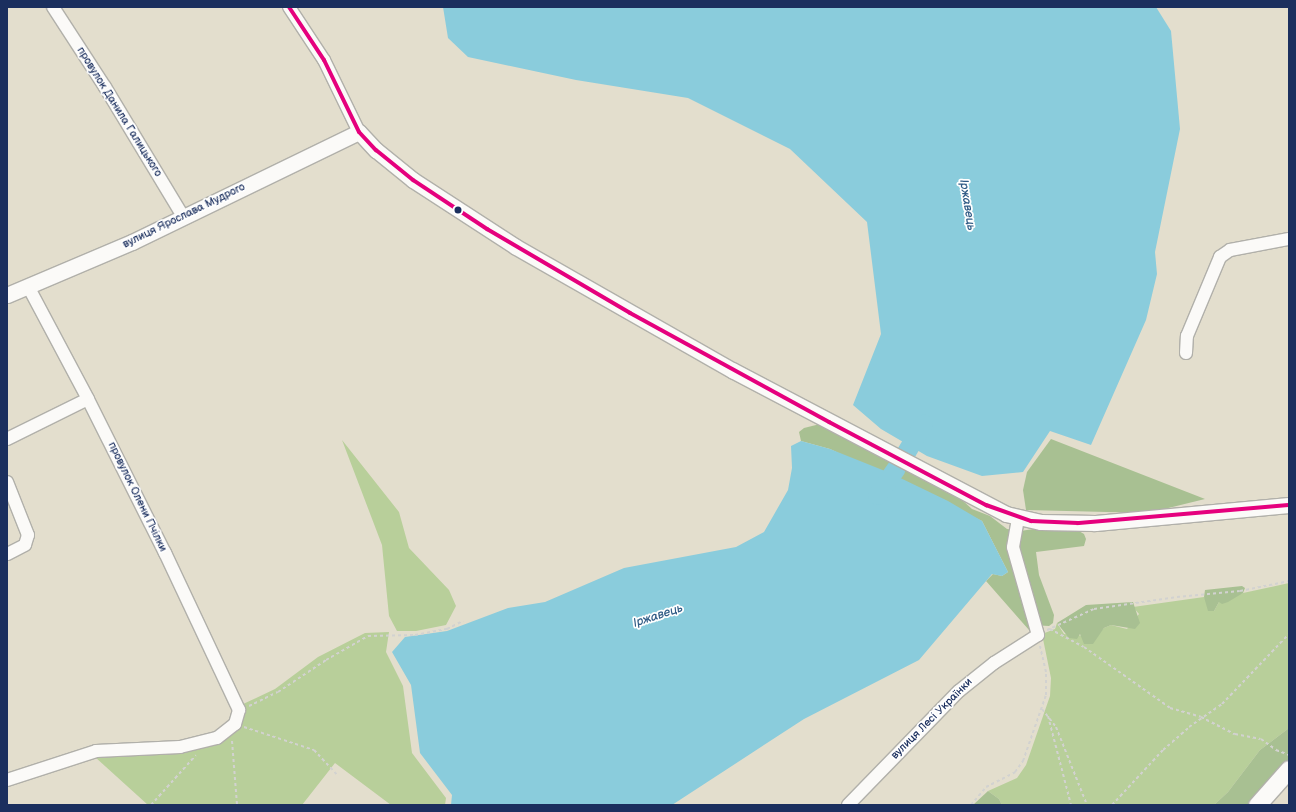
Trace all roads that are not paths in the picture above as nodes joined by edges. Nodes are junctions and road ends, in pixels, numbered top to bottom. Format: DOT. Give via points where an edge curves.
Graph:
graph roads {
  1 [pos="53,7"];
  2 [pos="289,7"];
  3 [pos="359,132"];
  4 [pos="184,218"];
  5 [pos="1289,239"];
  6 [pos="28,286"];
  7 [pos="7,295"];
  8 [pos="1186,353"];
  9 [pos="88,398"];
  10 [pos="7,439"];
  11 [pos="7,482"];
  12 [pos="1289,505"];
  13 [pos="1018,518"];
  14 [pos="7,554"];
  15 [pos="1289,769"];
  16 [pos="7,780"];
  17 [pos="848,805"];
  18 [pos="1257,805"];
  1 -- 4 [label="street, провулок Данила Галицького"];
  2 -- 3 [label="street" via="324,60"];
  3 -- 4 [label="street, вулиця Ярослава Мудрого"];
  3 -- 13 [label="street" via="376,150 413,180 523,251 732,370 986,505"];
  4 -- 6 [label="street, вулиця Ярослава Мудрого"];
  5 -- 8 [label="street" via="1230,250 1220,256 1187,336"];
  6 -- 7 [label="street, вулиця Ярослава Мудрого"];
  6 -- 9 [label="street, провулок Олени Пчілки"];
  9 -- 10 [label="street"];
  9 -- 16 [label="street, провулок Олени Пчілки" via="239,710 235,724 217,738 187,745 96,751"];
  11 -- 14 [label="street" via="28,535 25,545"];
  12 -- 13 [label="street" via="1095,523 1053,523"];
  13 -- 17 [label="street, вулиця Лесі Українки" via="1013,547 1038,635 994,663 958,691"];
  15 -- 18 [label="main road"];
}
